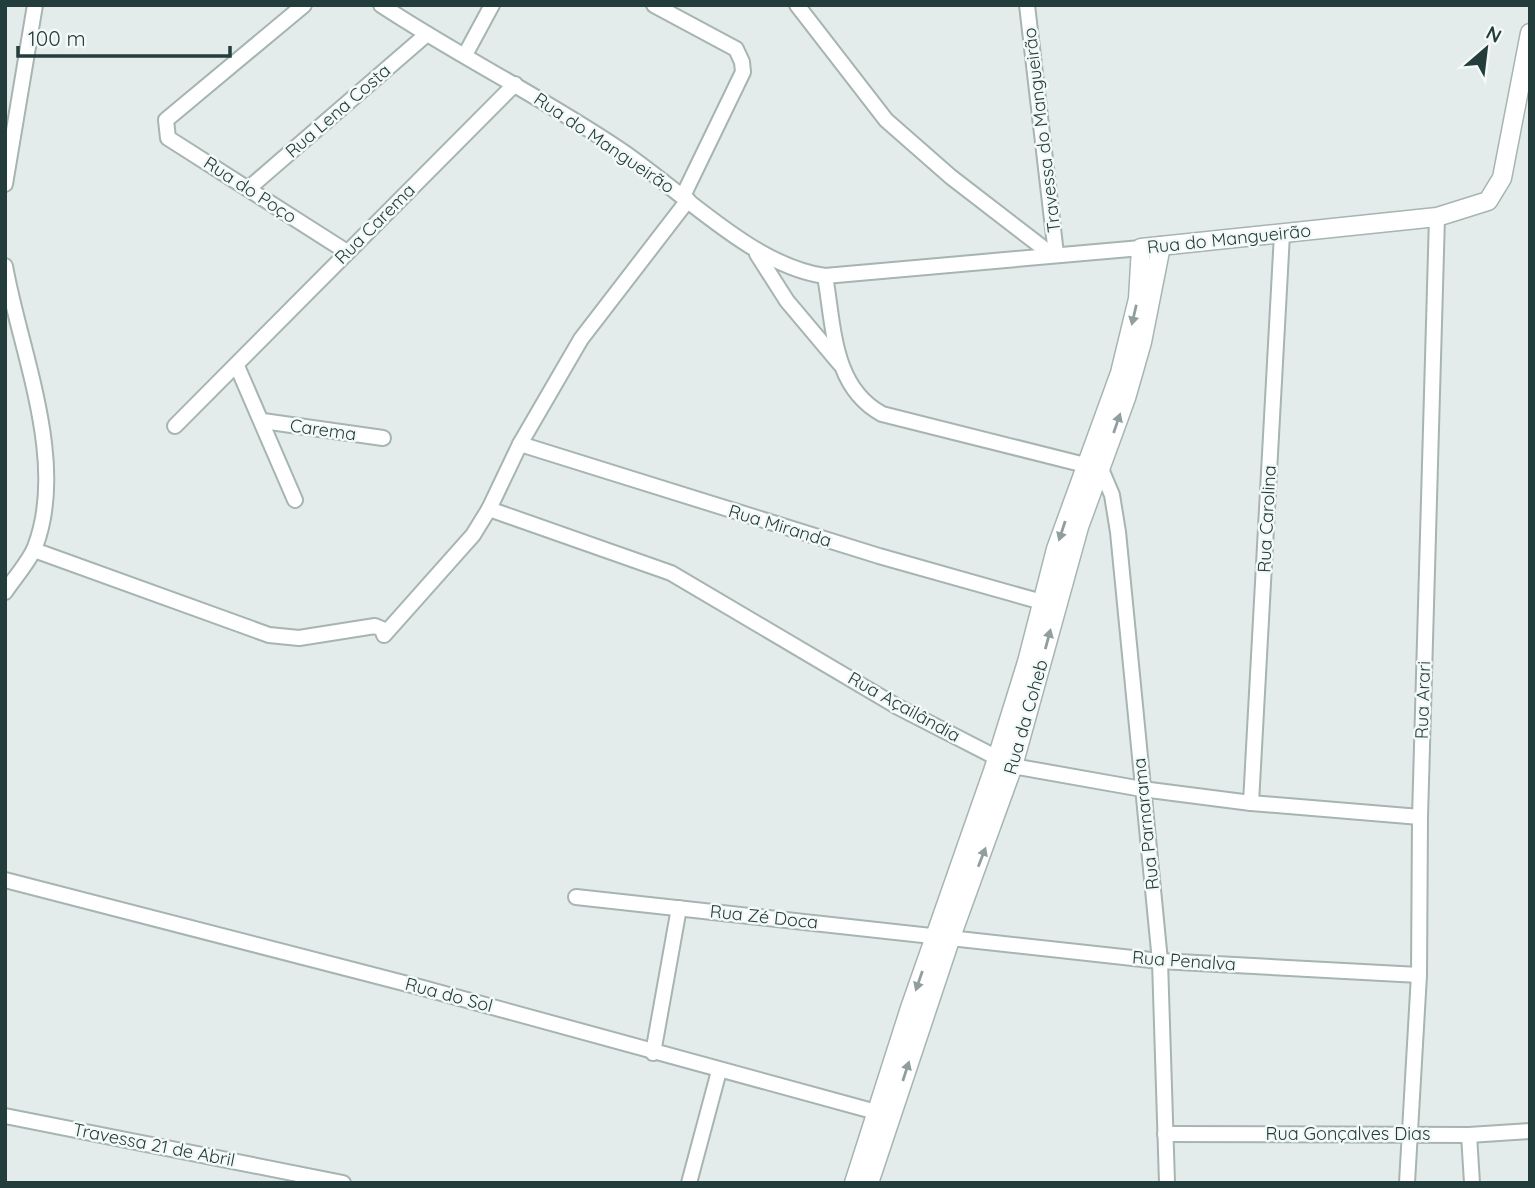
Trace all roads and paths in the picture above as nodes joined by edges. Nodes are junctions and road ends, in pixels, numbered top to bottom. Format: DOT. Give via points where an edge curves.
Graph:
graph roads {
  1 [pos="35,5"];
  2 [pos="304,5"];
  3 [pos="381,5"];
  4 [pos="492,5"];
  5 [pos="654,5"];
  6 [pos="797,5"];
  7 [pos="1027,5"];
  8 [pos="1530,33"];
  9 [pos="427,34"];
  10 [pos="465,55"];
  11 [pos="1527,62"];
  12 [pos="515,84"];
  13 [pos="11,118"];
  14 [pos="5,184"];
  15 [pos="249,188"];
  16 [pos="686,198"];
  17 [pos="1437,217"];
  18 [pos="1282,234"];
  19 [pos="1161,246"];
  20 [pos="753,247"];
  21 [pos="1141,248"];
  22 [pos="347,252"];
  23 [pos="1053,254"];
  24 [pos="5,266"];
  25 [pos="825,276"];
  26 [pos="8,300"];
  27 [pos="841,365"];
  28 [pos="237,366"];
  29 [pos="263,421"];
  30 [pos="175,426"];
  31 [pos="383,438"];
  32 [pos="520,444"];
  33 [pos="1094,466"];
  34 [pos="295,500"];
  35 [pos="489,509"];
  36 [pos="34,550"];
  37 [pos="5,592"];
  38 [pos="1042,602"];
  39 [pos="997,757"];
  40 [pos="1013,766"];
  41 [pos="1142,789"];
  42 [pos="1251,803"];
  43 [pos="1420,817"];
  44 [pos="5,880"];
  45 [pos="576,897"];
  46 [pos="678,908"];
  47 [pos="943,937"];
  48 [pos="1160,961"];
  49 [pos="1419,975"];
  50 [pos="653,1053"];
  51 [pos="719,1071"];
  52 [pos="884,1115"];
  53 [pos="5,1116"];
  54 [pos="1530,1131"];
  55 [pos="1165,1134"];
  56 [pos="1410,1134"];
  57 [pos="1469,1135"];
  58 [pos="343,1183"];
  59 [pos="689,1183"];
  60 [pos="854,1183"];
  61 [pos="869,1183"];
  62 [pos="1167,1183"];
  63 [pos="1407,1183"];
  64 [pos="1472,1183"];
  1 -- 13 [label="street"];
  2 -- 15 [label="street, Rua do Poço" via="166,120 168,138"];
  3 -- 9 [label="street, Rua do Mangueirão"];
  4 -- 10 [label="street"];
  5 -- 16 [label="street" via="736,50 743,62 743,72"];
  6 -- 23 [label="street" via="886,120 951,177"];
  7 -- 23 [label="street, Travessa do Mangueirão"];
  8 -- 11 [label="street, Rua do Mangueirão"];
  9 -- 10 [label="street, Rua do Mangueirão"];
  9 -- 15 [label="street, Rua Lena Costa"];
  10 -- 12 [label="street, Rua do Mangueirão"];
  11 -- 17 [label="street, Rua do Mangueirão" via="1503,178 1496,192 1477,206"];
  12 -- 16 [label="street, Rua do Mangueirão"];
  12 -- 22 [label="street, Rua Carema"];
  13 -- 14 [label="street"];
  15 -- 22 [label="street, Rua do Poço"];
  16 -- 20 [label="street, Rua do Mangueirão"];
  16 -- 32 [label="street" via="581,339"];
  17 -- 18 [label="street, Rua do Mangueirão"];
  17 -- 43 [label="street, Rua Arari"];
  18 -- 19 [label="street, Rua do Mangueirão"];
  18 -- 42 [label="street, Rua Carolina"];
  19 -- 21 [label="street, Rua do Mangueirão"];
  33 -- 19 [label="street, Rua da Coheb, one-way" via="1150,315"];
  20 -- 25 [label="street, Rua do Mangueirão" via="787,268"];
  20 -- 27 [label="street" via="787,301"];
  21 -- 23 [label="street, Rua do Mangueirão"];
  21 -- 33 [label="street, Rua da Coheb, one-way" via="1141,279"];
  22 -- 28 [label="street, Rua Carema"];
  23 -- 25 [label="street, Rua do Mangueirão"];
  24 -- 26 [label="street"];
  25 -- 27 [label="street"];
  26 -- 36 [label="street" via="27,352 41,426 45,489"];
  27 -- 33 [label="street" via="852,390 882,414"];
  28 -- 29 [label="street, Carema"];
  28 -- 30 [label="street"];
  29 -- 31 [label="street, Carema"];
  29 -- 34 [label="street, Carema"];
  32 -- 35 [label="street"];
  32 -- 38 [label="street, Rua Miranda"];
  33 -- 38 [label="street, Rua da Coheb, one-way" via="1056,549"];
  40 -- 33 [label="street, Rua da Coheb, one-way"];
  33 -- 41 [label="street, Rua Parnarama" via="1112,495 1118,532"];
  35 -- 36 [label="street" via="473,535 384,635 375,626 299,638 269,635"];
  35 -- 39 [label="street, Rua Açailândia" via="671,573 898,707"];
  36 -- 37 [label="street"];
  38 -- 39 [label="street, Rua da Coheb"];
  39 -- 40 [label="street, Rua Açailândia"];
  39 -- 47 [label="street, Rua da Coheb"];
  40 -- 41 [label="street, Rua Açailândia"];
  47 -- 40 [label="street, Rua da Coheb, one-way"];
  41 -- 42 [label="street, Rua Açailândia"];
  41 -- 48 [label="street, Rua Parnarama"];
  42 -- 43 [label="street, Rua Açailândia"];
  43 -- 49 [label="street, Rua Arari"];
  44 -- 50 [label="street, Rua do Sol" via="435,991"];
  45 -- 46 [label="street, Rua Zé Doca"];
  46 -- 47 [label="street, Rua Zé Doca"];
  46 -- 50 [label="street"];
  47 -- 48 [label="street, Rua Penalva"];
  47 -- 52 [label="street, Rua da Coheb"];
  48 -- 49 [label="street, Rua Penalva"];
  48 -- 55 [label="street, Rua Parnarama"];
  49 -- 56 [label="street, Rua Arari"];
  50 -- 51 [label="street, Rua do Sol"];
  51 -- 52 [label="street, Rua do Sol"];
  51 -- 59 [label="street"];
  52 -- 60 [label="street, Rua da Coheb"];
  52 -- 61 [label="street, Rua da Coheb"];
  53 -- 58 [label="street, Travessa 21 de Abril"];
  54 -- 57 [label="street, Rua Gonçalves Dias"];
  55 -- 56 [label="street, Rua Gonçalves Dias"];
  55 -- 62 [label="street, Rua Parnarama"];
  56 -- 57 [label="street, Rua Gonçalves Dias"];
  56 -- 63 [label="street, Rua Arari"];
  57 -- 64 [label="street"];
}
